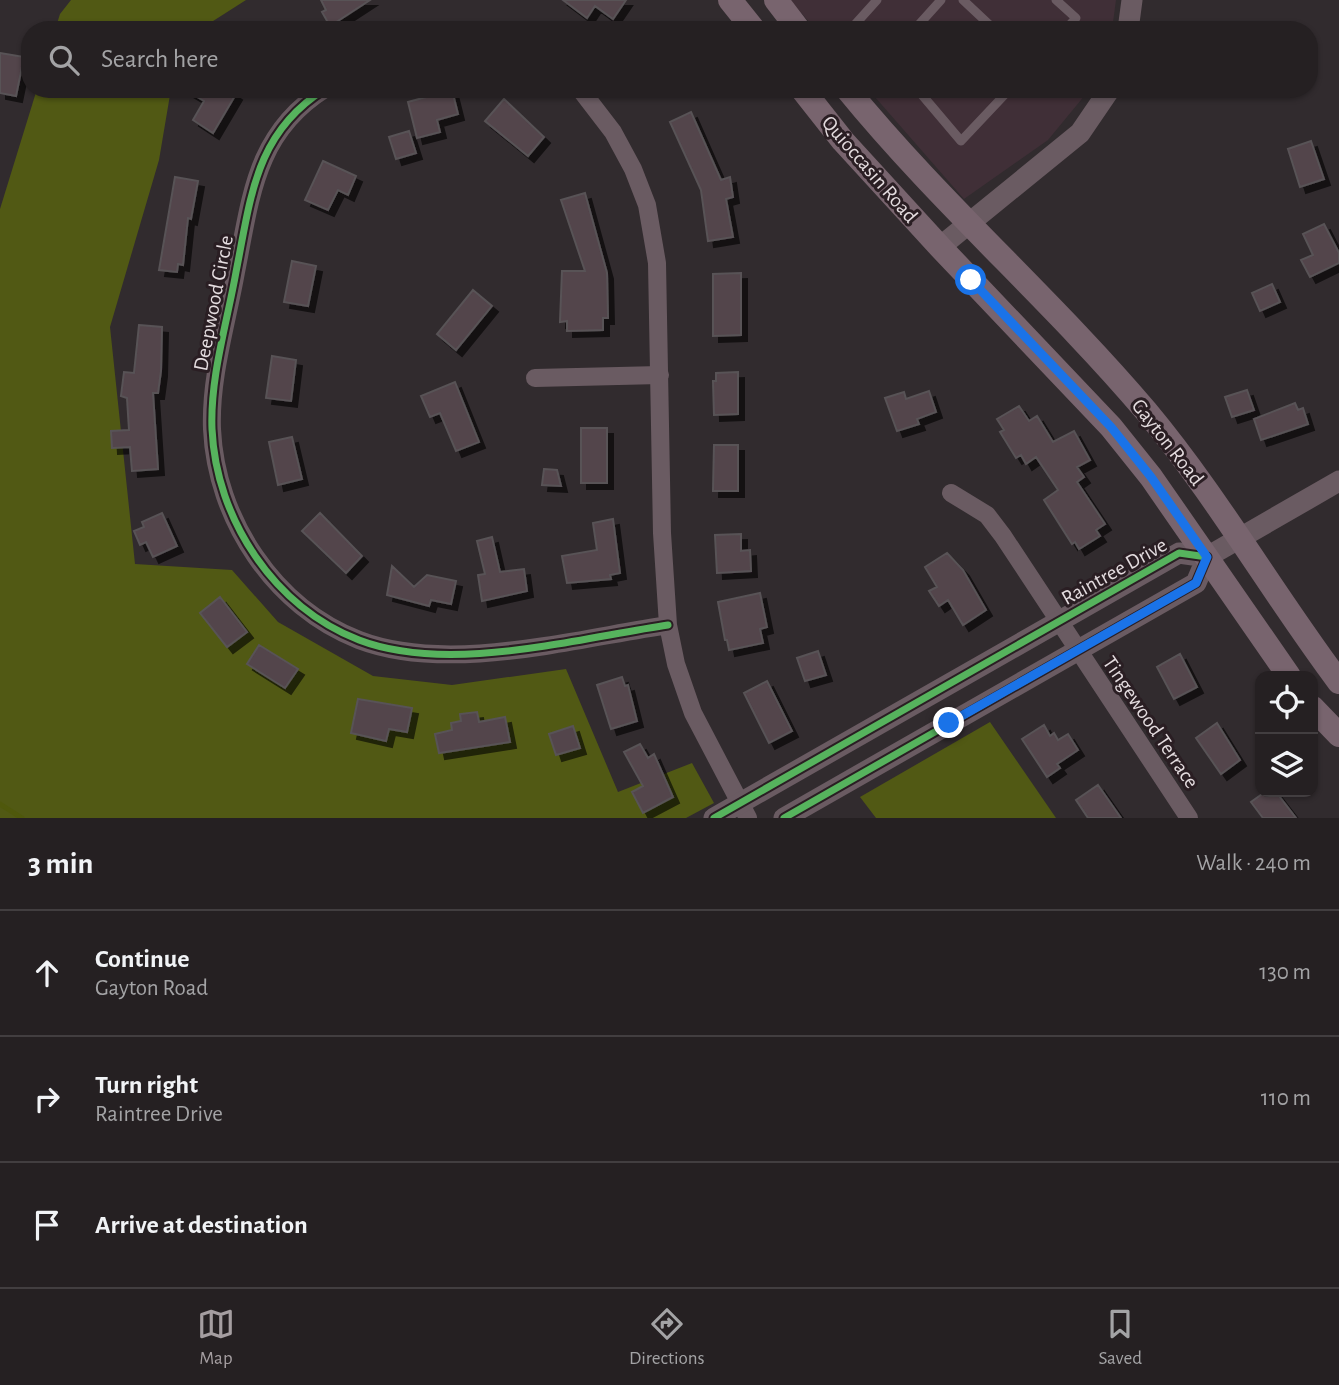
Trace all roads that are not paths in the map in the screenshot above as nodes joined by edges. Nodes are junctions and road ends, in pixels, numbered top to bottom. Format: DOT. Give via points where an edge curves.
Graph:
graph roads {
  1 [pos="730,0"];
  2 [pos="776,0"];
  3 [pos="877,0"];
  4 [pos="941,0"];
  5 [pos="963,0"];
  6 [pos="1056,0"];
  7 [pos="1132,0"];
  8 [pos="747,21"];
  9 [pos="792,21"];
  10 [pos="858,21"];
  11 [pos="922,21"];
  12 [pos="980,21"];
  13 [pos="1073,21"];
  14 [pos="1129,21"];
  15 [pos="312,98"];
  16 [pos="587,98"];
  17 [pos="809,98"];
  18 [pos="856,98"];
  19 [pos="927,98"];
  20 [pos="1002,98"];
  21 [pos="1104,98"];
  22 [pos="969,224"];
  23 [pos="940,247"];
  24 [pos="660,375"];
  25 [pos="535,378"];
  26 [pos="1339,481"];
  27 [pos="951,493"];
  28 [pos="1238,538"];
  29 [pos="1207,557"];
  30 [pos="1058,621"];
  31 [pos="668,625"];
  32 [pos="1077,650"];
  33 [pos="1286,671"];
  34 [pos="1339,682"];
  35 [pos="1318,713"];
  36 [pos="1339,735"];
  37 [pos="744,811"];
  38 [pos="714,818"];
  39 [pos="784,818"];
  40 [pos="1189,818"];
  1 -- 8 [label="main road"];
  2 -- 9 [label="main road"];
  3 -- 10 [label="lane"];
  4 -- 11 [label="lane"];
  5 -- 12 [label="lane"];
  6 -- 13 [label="lane" via="1076,18"];
  7 -- 14 [label="street"];
  15 -- 31 [label="street, Deepwood Circle" via="297,108 265,151 252,194 216,379 212,428 216,464 247,544 275,582 315,616 359,640 412,653 461,657"];
  16 -- 24 [label="street" via="613,132 647,205 657,263"];
  17 -- 23 [label="main road, Quioccasin Road"];
  18 -- 22 [label="main road, Quioccasin Road"];
  19 -- 20 [label="lane" via="961,141"];
  21 -- 22 [label="street" via="1080,133"];
  22 -- 23 [label="street"];
  22 -- 28 [label="main road, Gayton Road" via="1146,412"];
  23 -- 29 [label="main road, Gayton Road" via="1111,427"];
  24 -- 25 [label="street"];
  24 -- 31 [label="street"];
  26 -- 28 [label="street"];
  27 -- 30 [label="street, Tingewood Terrace" via="987,515"];
  28 -- 29 [label="street"];
  28 -- 34 [label="main road, Gayton Road"];
  29 -- 30 [label="street, Raintree Drive" via="1179,553"];
  29 -- 32 [label="street" via="1196,583"];
  29 -- 33 [label="main road, Gayton Road"];
  30 -- 32 [label="street, Tingewood Terrace"];
  30 -- 37 [label="street, Raintree Drive"];
  31 -- 37 [label="street" via="693,713"];
  32 -- 39 [label="street"];
  32 -- 40 [label="street, Tingewood Terrace"];
  35 -- 36 [label="main road"];
  37 -- 38 [label="street, Raintree Drive"];
}
